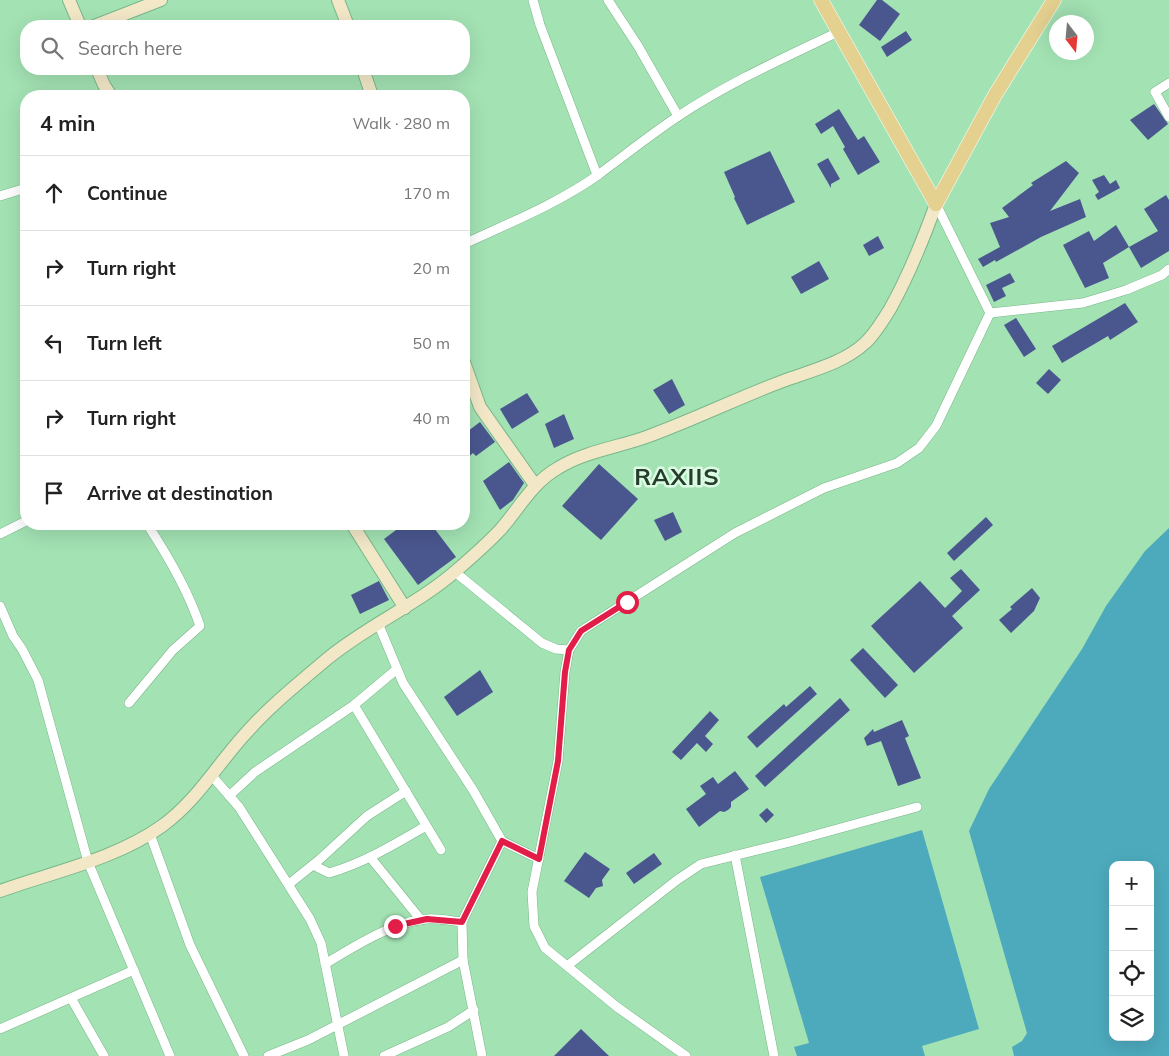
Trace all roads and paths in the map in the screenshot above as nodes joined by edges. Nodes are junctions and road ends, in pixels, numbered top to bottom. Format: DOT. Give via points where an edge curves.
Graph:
graph roads {
  1 [pos="69,0"];
  2 [pos="161,0"];
  3 [pos="338,0"];
  4 [pos="533,0"];
  5 [pos="608,0"];
  6 [pos="821,0"];
  7 [pos="1054,0"];
  8 [pos="77,20"];
  9 [pos="109,20"];
  10 [pos="346,20"];
  11 [pos="838,32"];
  12 [pos="100,75"];
  13 [pos="365,75"];
  14 [pos="1169,84"];
  15 [pos="107,90"];
  16 [pos="370,90"];
  17 [pos="678,116"];
  18 [pos="1169,116"];
  19 [pos="597,175"];
  20 [pos="20,190"];
  21 [pos="0,196"];
  22 [pos="936,204"];
  23 [pos="470,241"];
  24 [pos="1169,269"];
  25 [pos="990,313"];
  26 [pos="470,379"];
  27 [pos="535,485"];
  28 [pos="20,523"];
  29 [pos="151,530"];
  30 [pos="356,530"];
  31 [pos="1,531"];
  32 [pos="455,572"];
  33 [pos="0,606"];
  34 [pos="405,608"];
  35 [pos="378,623"];
  36 [pos="569,650"];
  37 [pos="397,669"];
  38 [pos="129,702"];
  39 [pos="354,705"];
  40 [pos="212,776"];
  41 [pos="406,791"];
  42 [pos="229,796"];
  43 [pos="917,806"];
  44 [pos="426,826"];
  45 [pos="150,834"];
  46 [pos="502,841"];
  47 [pos="441,850"];
  48 [pos="735,855"];
  49 [pos="370,858"];
  50 [pos="539,859"];
  51 [pos="88,862"];
  52 [pos="313,865"];
  53 [pos="289,884"];
  54 [pos="0,891"];
  55 [pos="422,920"];
  56 [pos="462,922"];
  57 [pos="463,960"];
  58 [pos="325,964"];
  59 [pos="567,966"];
  60 [pos="134,970"];
  61 [pos="71,998"];
  62 [pos="474,1010"];
  63 [pos="337,1025"];
  64 [pos="0,1029"];
  65 [pos="104,1056"];
  66 [pos="170,1056"];
  67 [pos="244,1056"];
  68 [pos="268,1056"];
  69 [pos="344,1056"];
  70 [pos="384,1056"];
  71 [pos="482,1056"];
  72 [pos="686,1056"];
  73 [pos="774,1056"];
  1 -- 8 [label="street"];
  2 -- 9 [label="street"];
  3 -- 10 [label="street"];
  4 -- 19 [label="street"];
  5 -- 17 [label="street"];
  6 -- 11 [label="main road"];
  7 -- 22 [label="main road" via="995,95"];
  11 -- 17 [label="street" via="752,73"];
  11 -- 22 [label="main road"];
  12 -- 15 [label="street"];
  13 -- 16 [label="street"];
  14 -- 18 [label="street" via="1155,92"];
  17 -- 19 [label="street"];
  19 -- 23 [label="street" via="544,207"];
  20 -- 21 [label="street"];
  22 -- 25 [label="street"];
  22 -- 27 [label="street" via="906,280 884,319 866,342 849,354 667,429 559,467"];
  24 -- 25 [label="street" via="1126,290 1083,304"];
  25 -- 36 [label="street" via="936,426 919,448 897,463 824,488 735,533 581,631"];
  26 -- 27 [label="street" via="480,407"];
  27 -- 32 [label="street" via="502,528"];
  28 -- 31 [label="street"];
  29 -- 38 [label="street" via="176,572 200,626 173,650"];
  30 -- 34 [label="street"];
  32 -- 34 [label="street"];
  32 -- 36 [label="street" via="542,643"];
  33 -- 51 [label="street" via="38,680"];
  34 -- 35 [label="street"];
  35 -- 37 [label="street"];
  35 -- 40 [label="street" via="330,657 274,705 247,732"];
  36 -- 50 [label="street" via="558,761"];
  37 -- 39 [label="street"];
  37 -- 46 [label="street"];
  39 -- 41 [label="street"];
  39 -- 42 [label="street" via="255,772"];
  40 -- 42 [label="street"];
  40 -- 45 [label="street" via="181,810"];
  41 -- 44 [label="street"];
  41 -- 52 [label="street" via="367,816"];
  42 -- 53 [label="street"];
  43 -- 48 [label="street"];
  44 -- 47 [label="street"];
  44 -- 49 [label="street"];
  45 -- 51 [label="street"];
  45 -- 67 [label="street" via="190,945"];
  46 -- 50 [label="street"];
  46 -- 56 [label="street"];
  48 -- 59 [label="street" via="690,870"];
  48 -- 73 [label="street"];
  49 -- 52 [label="street" via="329,873"];
  49 -- 55 [label="street"];
  50 -- 59 [label="street" via="532,892 534,926 545,948"];
  51 -- 54 [label="street"];
  51 -- 60 [label="street"];
  52 -- 53 [label="street"];
  53 -- 58 [label="street" via="321,943"];
  55 -- 56 [label="street"];
  55 -- 58 [label="street" via="395,926"];
  56 -- 57 [label="street"];
  57 -- 62 [label="street"];
  57 -- 63 [label="street"];
  58 -- 63 [label="street"];
  59 -- 72 [label="street" via="617,1007"];
  60 -- 61 [label="street"];
  60 -- 66 [label="street"];
  61 -- 64 [label="street"];
  61 -- 65 [label="street"];
  62 -- 70 [label="street" via="448,1027"];
  62 -- 71 [label="street"];
  63 -- 68 [label="street"];
  63 -- 69 [label="street"];
}
